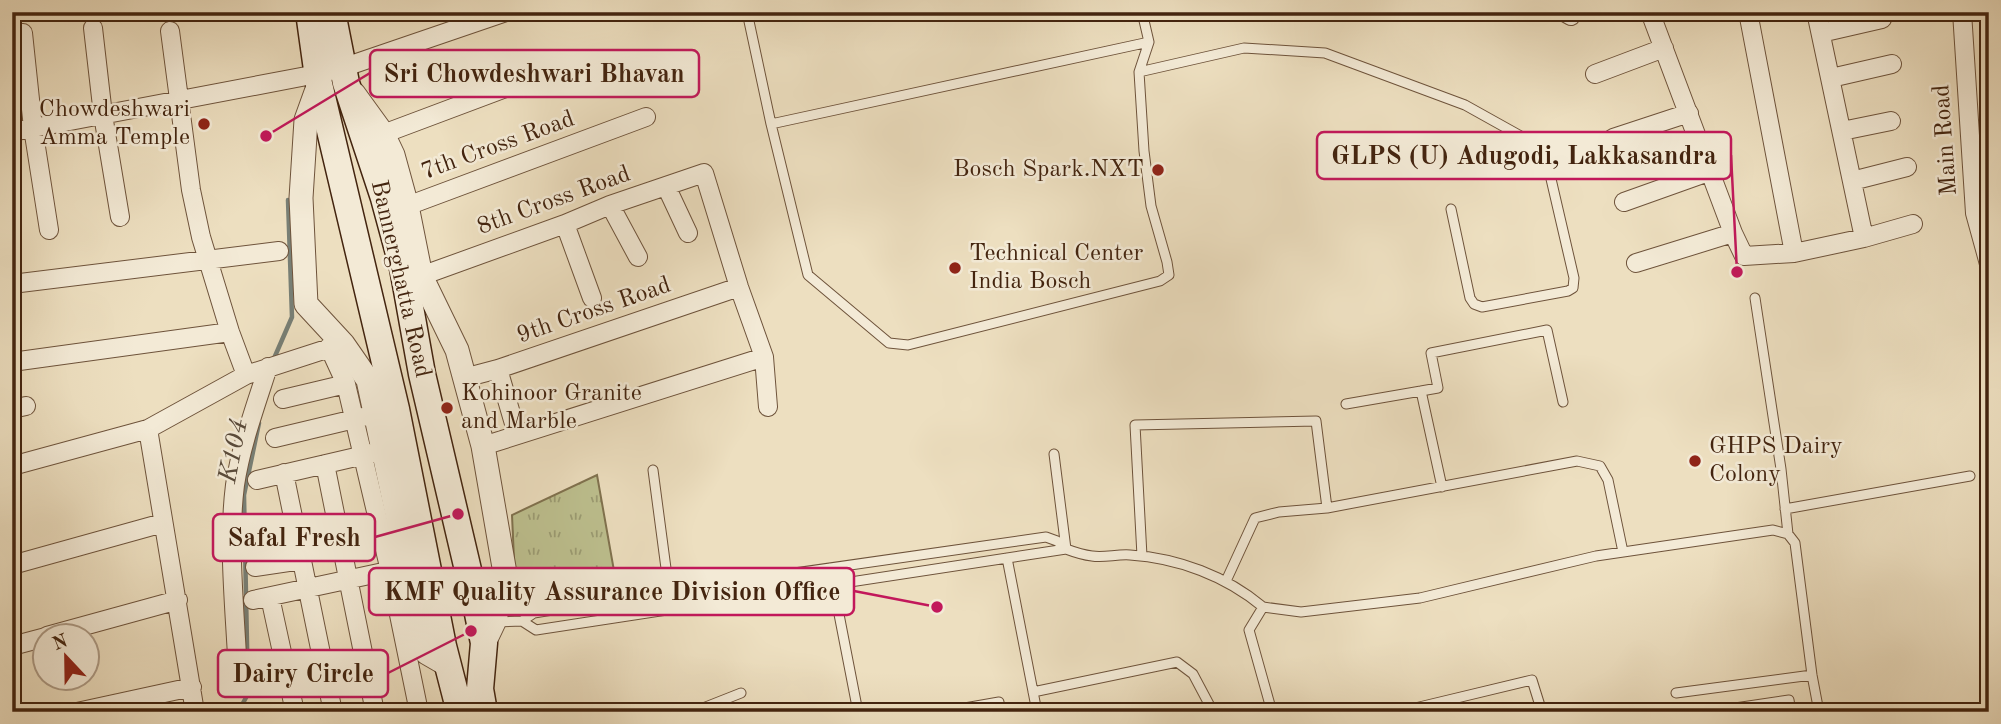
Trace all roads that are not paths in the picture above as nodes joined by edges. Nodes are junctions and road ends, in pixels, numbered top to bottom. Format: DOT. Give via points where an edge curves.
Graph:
graph roads {
  1 [pos="309,12"];
  2 [pos="332,12"];
  3 [pos="506,12"];
  4 [pos="747,12"];
  5 [pos="1142,12"];
  6 [pos="1650,12"];
  7 [pos="1748,12"];
  8 [pos="1816,12"];
  9 [pos="1962,12"];
  10 [pos="1882,19"];
  11 [pos="93,28"];
  12 [pos="170,31"];
  13 [pos="23,33"];
  14 [pos="1821,33"];
  15 [pos="1149,42"];
  16 [pos="1664,48"];
  17 [pos="583,59"];
  18 [pos="1892,64"];
  19 [pos="1139,72"];
  20 [pos="1595,74"];
  21 [pos="331,77"];
  22 [pos="1831,78"];
  23 [pos="178,100"];
  24 [pos="1689,113"];
  25 [pos="103,115"];
  26 [pos="646,117"];
  27 [pos="1891,121"];
  28 [pos="771,124"];
  29 [pos="33,128"];
  30 [pos="1842,131"];
  31 [pos="12,132"];
  32 [pos="383,134"];
  33 [pos="1613,138"];
  34 [pos="1907,167"];
  35 [pos="1711,171"];
  36 [pos="1852,181"];
  37 [pos="666,186"];
  38 [pos="1624,202"];
  39 [pos="610,205"];
  40 [pos="407,206"];
  41 [pos="1451,209"];
  42 [pos="120,217"];
  43 [pos="565,224"];
  44 [pos="1913,225"];
  45 [pos="49,230"];
  46 [pos="688,233"];
  47 [pos="1733,233"];
  48 [pos="1864,238"];
  49 [pos="279,251"];
  50 [pos="1794,253"];
  51 [pos="638,257"];
  52 [pos="208,259"];
  53 [pos="1636,263"];
  54 [pos="1989,264"];
  55 [pos="421,276"];
  56 [pos="12,284"];
  57 [pos="739,287"];
  58 [pos="592,298"];
  59 [pos="1755,298"];
  60 [pos="230,332"];
  61 [pos="336,346"];
  62 [pos="764,357"];
  63 [pos="12,362"];
  64 [pos="268,367"];
  65 [pos="498,369"];
  66 [pos="246,375"];
  67 [pos="464,377"];
  68 [pos="346,384"];
  69 [pos="1421,391"];
  70 [pos="283,398"];
  71 [pos="1563,402"];
  72 [pos="1346,404"];
  73 [pos="768,407"];
  74 [pos="365,416"];
  75 [pos="148,429"];
  76 [pos="517,434"];
  77 [pos="275,438"];
  78 [pos="483,446"];
  79 [pos="373,453"];
  80 [pos="1054,454"];
  81 [pos="326,464"];
  82 [pos="12,466"];
  83 [pos="653,471"];
  84 [pos="284,473"];
  85 [pos="1970,476"];
  86 [pos="257,480"];
  87 [pos="1442,487"];
  88 [pos="1327,508"];
  89 [pos="1785,509"];
  90 [pos="163,523"];
  91 [pos="295,524"];
  92 [pos="249,530"];
  93 [pos="1788,534"];
  94 [pos="1066,549"];
  95 [pos="1623,552"];
  96 [pos="1142,556"];
  97 [pos="1007,558"];
  98 [pos="302,559"];
  99 [pos="12,565"];
  100 [pos="255,567"];
  101 [pos="830,568"];
  102 [pos="399,569"];
  103 [pos="349,580"];
  104 [pos="1226,581"];
  105 [pos="833,585"];
  106 [pos="308,589"];
  107 [pos="669,591"];
  108 [pos="178,600"];
  109 [pos="1263,607"];
  110 [pos="522,621"];
  111 [pos="100,622"];
  112 [pos="489,632"];
  113 [pos="32,641"];
  114 [pos="12,646"];
  115 [pos="237,656"];
  116 [pos="446,664"];
  117 [pos="1812,675"];
  118 [pos="192,687"];
  119 [pos="1033,692"];
  120 [pos="741,693"];
  121 [pos="1676,693"];
  122 [pos="999,702"];
  123 [pos="1213,710"];
  124 [pos="77,712"];
  125 [pos="195,712"];
  126 [pos="295,712"];
  127 [pos="333,712"];
  128 [pos="375,712"];
  129 [pos="419,712"];
  130 [pos="460,712"];
  131 [pos="484,712"];
  132 [pos="699,712"];
  133 [pos="858,712"];
  134 [pos="942,712"];
  135 [pos="1037,712"];
  136 [pos="1272,712"];
  137 [pos="1412,712"];
  138 [pos="1542,712"];
  139 [pos="1708,712"];
  140 [pos="1791,712"];
  141 [pos="1819,712"];
  1 -- 21 [label="main road, Bannerghatta Road"];
  2 -- 21 [label="main road, Bannerghatta Road"];
  3 -- 21 [label="street"];
  4 -- 28 [label="lane"];
  5 -- 15 [label="lane"];
  6 -- 16 [label="street"];
  7 -- 50 [label="street"];
  8 -- 14 [label="street"];
  9 -- 54 [label="street, Main Road" via="1975,213"];
  10 -- 14 [label="street"];
  11 -- 25 [label="street"];
  12 -- 23 [label="street"];
  13 -- 29 [label="street"];
  14 -- 22 [label="street"];
  15 -- 19 [label="lane"];
  15 -- 28 [label="lane"];
  16 -- 20 [label="street"];
  16 -- 24 [label="street"];
  17 -- 32 [label="street"];
  18 -- 22 [label="street"];
  19 -- 28 [label="lane" via="1152,206 1168,275 1160,281 908,345 889,343 808,275"];
  19 -- 41 [label="lane" via="1244,48 1325,53 1465,105 1526,139 1548,166 1573,288 1482,307 1474,304"];
  21 -- 23 [label="street"];
  21 -- 32 [label="street"];
  21 -- 61 [label="street" via="306,120 301,198 306,304"];
  21 -- 112 [label="main road, Bannerghatta Road" via="384,198 422,374"];
  21 -- 116 [label="main road, Bannerghatta Road"];
  22 -- 30 [label="street"];
  23 -- 25 [label="street"];
  23 -- 52 [label="street" via="191,190"];
  24 -- 33 [label="street"];
  24 -- 35 [label="street"];
  25 -- 29 [label="street"];
  25 -- 42 [label="street"];
  26 -- 40 [label="street, 7th Cross Road"];
  27 -- 30 [label="street"];
  29 -- 31 [label="street"];
  29 -- 45 [label="street"];
  30 -- 36 [label="street"];
  32 -- 40 [label="street"];
  34 -- 36 [label="street"];
  35 -- 38 [label="street"];
  35 -- 47 [label="street"];
  36 -- 48 [label="street"];
  37 -- 39 [label="street, 8th Cross Road"];
  37 -- 46 [label="street"];
  37 -- 57 [label="street, 8th Cross Road" via="704,173"];
  39 -- 43 [label="street, 8th Cross Road"];
  39 -- 51 [label="street"];
  40 -- 55 [label="street"];
  43 -- 55 [label="street, 8th Cross Road"];
  43 -- 58 [label="street"];
  44 -- 48 [label="street"];
  47 -- 50 [label="street" via="1744,256"];
  47 -- 53 [label="street"];
  48 -- 50 [label="street"];
  49 -- 52 [label="street"];
  52 -- 56 [label="street"];
  52 -- 60 [label="street"];
  55 -- 67 [label="street" via="457,350"];
  57 -- 62 [label="street"];
  57 -- 65 [label="street, 9th Cross Road"];
  59 -- 89 [label="lane"];
  60 -- 63 [label="street"];
  60 -- 66 [label="street"];
  61 -- 64 [label="street"];
  61 -- 68 [label="street"];
  61 -- 74 [label="street" via="368,380"];
  62 -- 73 [label="street"];
  62 -- 76 [label="street"];
  64 -- 66 [label="street"];
  64 -- 115 [label="street" via="235,485 232,531"];
  65 -- 67 [label="street, 9th Cross Road"];
  65 -- 76 [label="street"];
  66 -- 75 [label="street"];
  67 -- 78 [label="street"];
  68 -- 70 [label="street"];
  68 -- 74 [label="street"];
  69 -- 71 [label="lane" via="1438,388 1431,353 1546,330"];
  69 -- 72 [label="lane"];
  69 -- 87 [label="lane"];
  74 -- 77 [label="street"];
  74 -- 79 [label="street"];
  75 -- 82 [label="street"];
  75 -- 90 [label="street"];
  76 -- 78 [label="street"];
  78 -- 112 [label="street" via="506,579"];
  79 -- 81 [label="street"];
  79 -- 102 [label="street"];
  80 -- 94 [label="lane"];
  81 -- 84 [label="street"];
  81 -- 103 [label="street"];
  83 -- 107 [label="lane"];
  84 -- 86 [label="street"];
  84 -- 91 [label="street"];
  85 -- 89 [label="lane"];
  87 -- 88 [label="lane"];
  87 -- 95 [label="lane" via="1577,461 1600,466 1608,480"];
  88 -- 96 [label="lane" via="1316,421 1135,425"];
  88 -- 104 [label="lane" via="1255,518"];
  89 -- 93 [label="lane"];
  90 -- 99 [label="street"];
  90 -- 108 [label="street"];
  91 -- 92 [label="street"];
  91 -- 98 [label="street"];
  93 -- 95 [label="lane" via="1773,530"];
  93 -- 117 [label="lane" via="1795,542"];
  94 -- 96 [label="lane" via="1093,557"];
  94 -- 97 [label="lane"];
  94 -- 101 [label="lane" via="1046,537"];
  95 -- 109 [label="lane" via="1420,598 1301,612"];
  96 -- 104 [label="lane" via="1176,561"];
  97 -- 105 [label="lane"];
  97 -- 119 [label="lane"];
  98 -- 100 [label="street"];
  98 -- 106 [label="street"];
  101 -- 105 [label="lane"];
  101 -- 107 [label="lane"];
  102 -- 103 [label="street"];
  102 -- 116 [label="street" via="427,653"];
  102 -- 129 [label="street"];
  103 -- 106 [label="street"];
  103 -- 128 [label="street"];
  104 -- 109 [label="lane"];
  105 -- 110 [label="lane" via="536,630"];
  105 -- 133 [label="lane"];
  106 -- 126 [label="street" via="261,598"];
  106 -- 127 [label="street"];
  107 -- 110 [label="lane" via="534,613"];
  108 -- 111 [label="street"];
  108 -- 118 [label="street"];
  109 -- 136 [label="lane" via="1249,630"];
  110 -- 112 [label="lane"];
  112 -- 131 [label="main road, Bannerghatta Road" via="480,689"];
  113 -- 114 [label="street"];
  116 -- 130 [label="main road, Bannerghatta Road"];
  117 -- 121 [label="lane"];
  117 -- 141 [label="lane"];
  118 -- 124 [label="street"];
  118 -- 125 [label="street"];
  119 -- 123 [label="lane" via="1177,662 1193,674"];
  119 -- 135 [label="lane"];
  120 -- 132 [label="lane"];
  122 -- 134 [label="lane"];
  137 -- 138 [label="lane" via="1410,709 1532,680"];
  139 -- 140 [label="lane" via="1789,700"];
}
